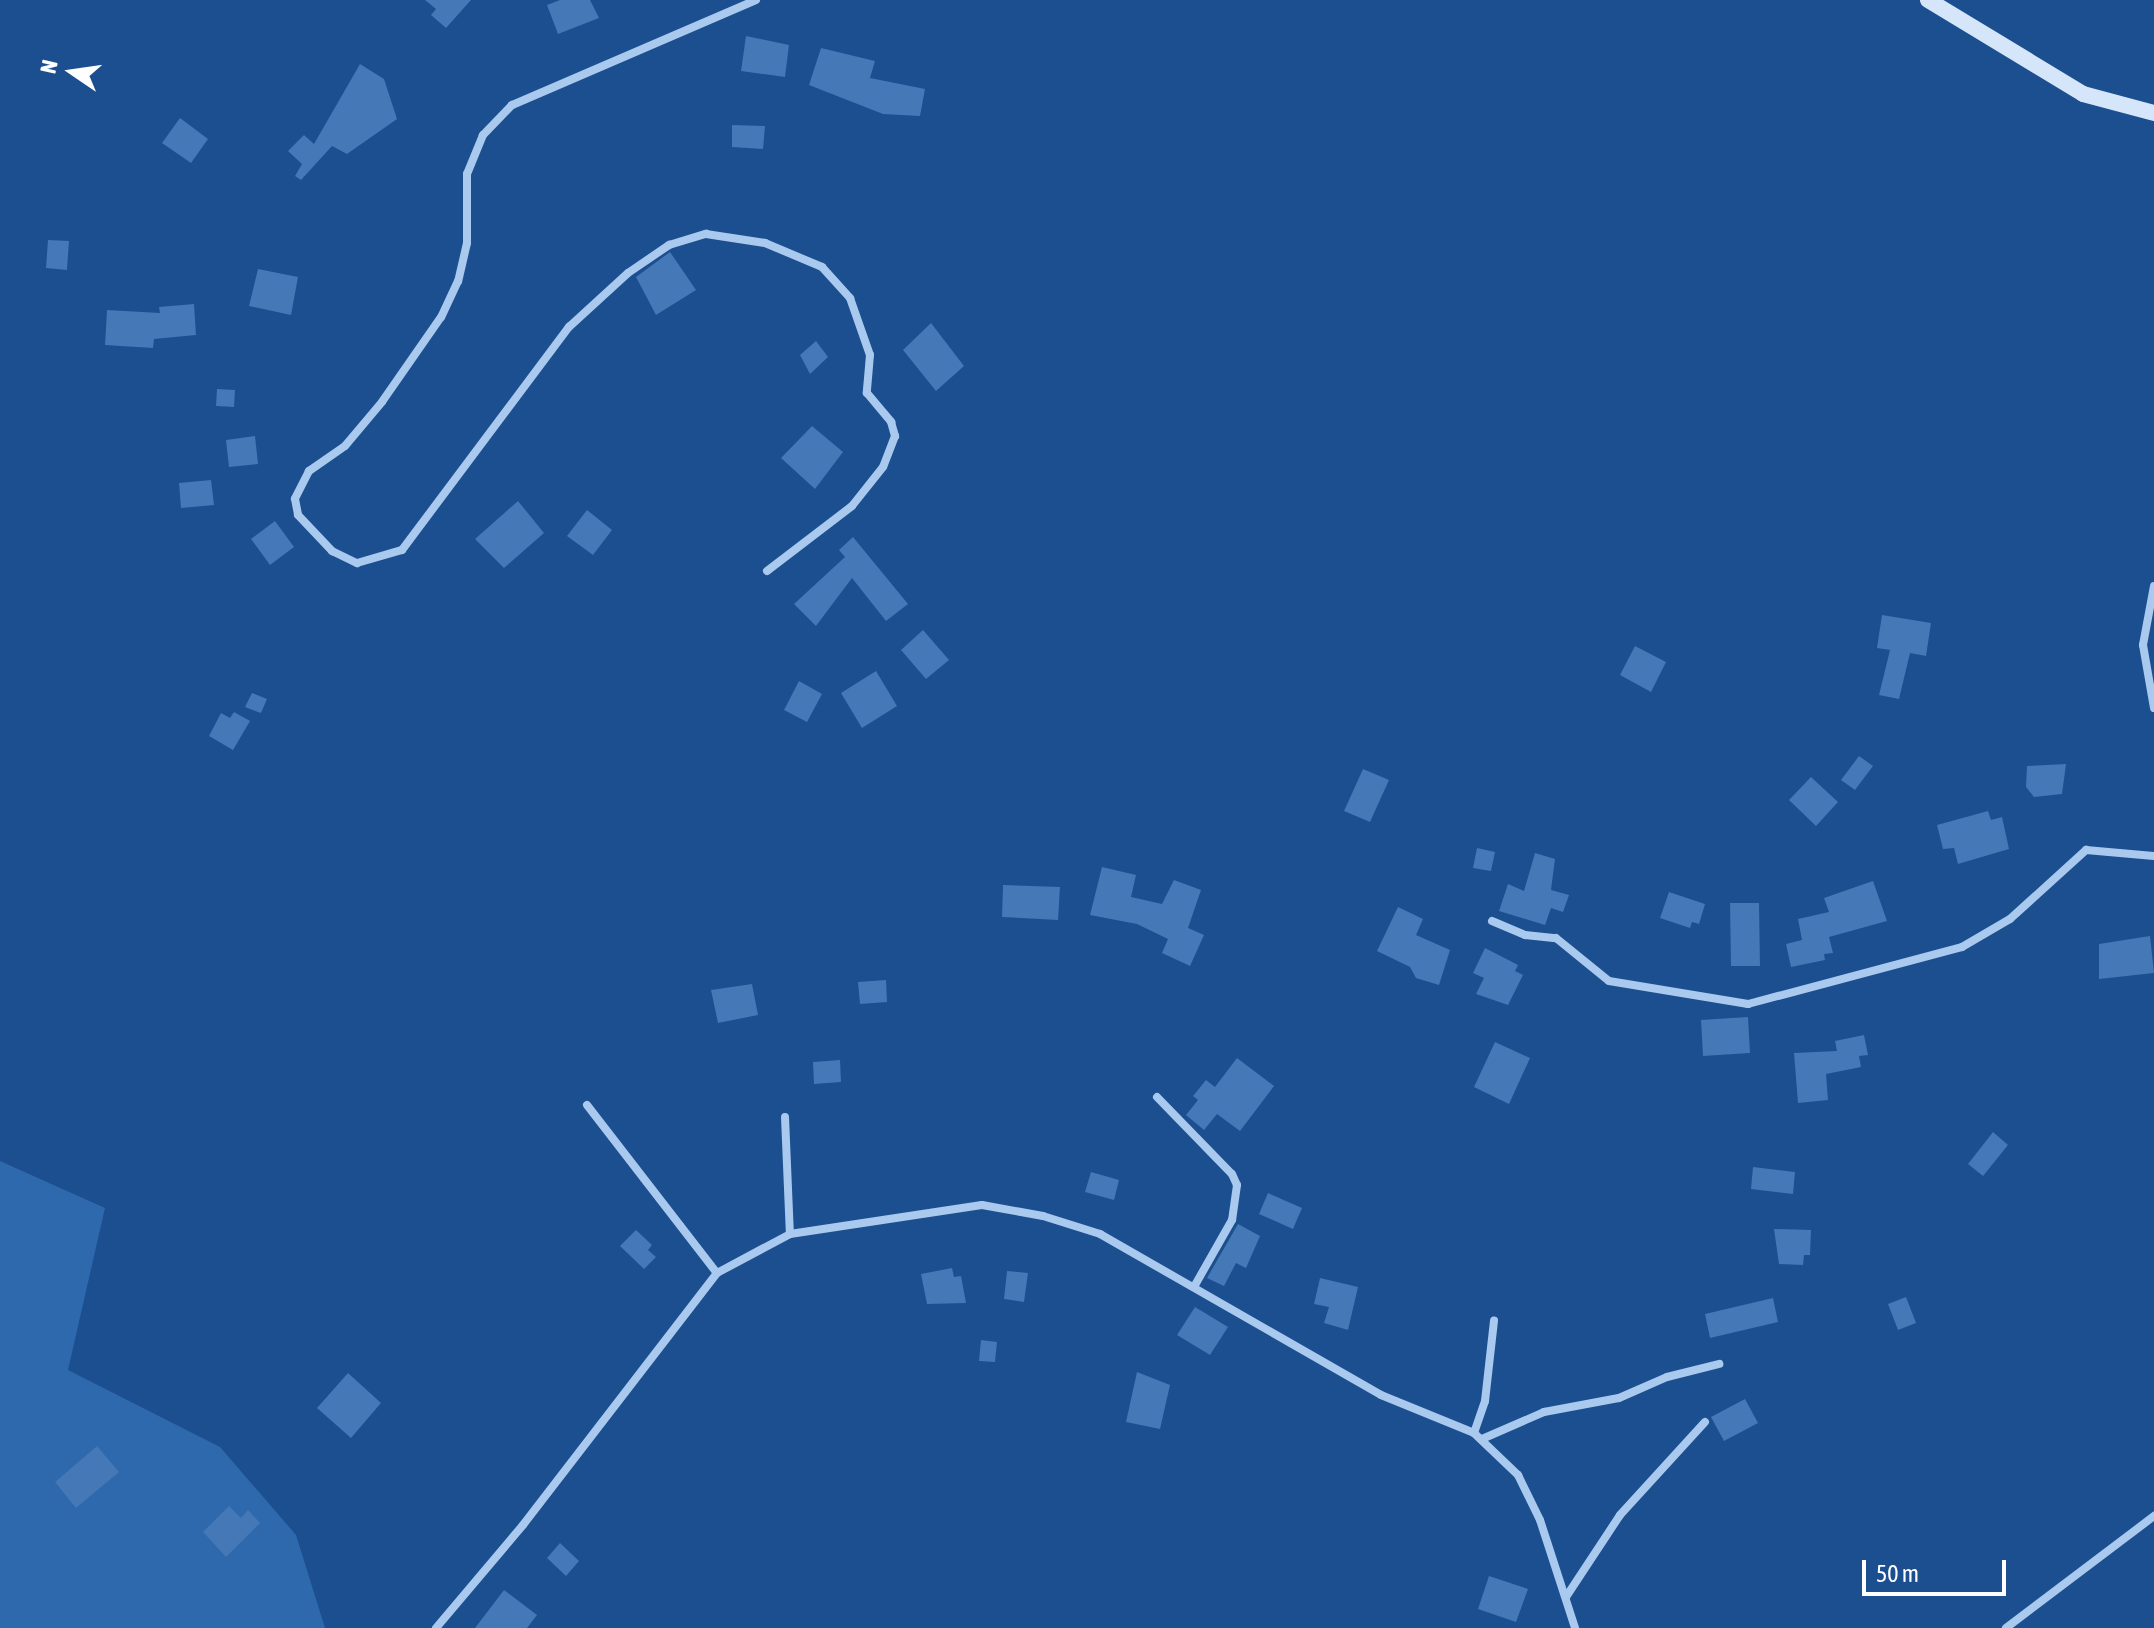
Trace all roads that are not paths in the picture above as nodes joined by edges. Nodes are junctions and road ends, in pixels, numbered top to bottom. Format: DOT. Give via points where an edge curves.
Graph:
graph roads {
  1 [pos="756,0"];
  2 [pos="1928,0"];
  3 [pos="2154,113"];
  4 [pos="767,571"];
  5 [pos="2154,586"];
  6 [pos="2154,708"];
  7 [pos="2154,856"];
  8 [pos="1492,921"];
  9 [pos="1157,1097"];
  10 [pos="587,1105"];
  11 [pos="785,1117"];
  12 [pos="790,1234"];
  13 [pos="717,1273"];
  14 [pos="1194,1287"];
  15 [pos="1494,1321"];
  16 [pos="1719,1364"];
  17 [pos="1705,1422"];
  18 [pos="1478,1436"];
  19 [pos="2154,1516"];
  20 [pos="1566,1597"];
  21 [pos="436,1628"];
  22 [pos="1575,1628"];
  23 [pos="2006,1628"];
  1 -- 4 [label="street" via="512,105 483,135 467,174 467,243 458,281 441,317 382,402 345,446 309,471 295,499 298,515 344,557 357,563 402,550 569,327 628,273 669,245 706,234 721,236 765,243 822,267 850,298 870,355 867,393 895,436 883,467 852,506"];
  2 -- 3 [label="street" via="2083,94"];
  5 -- 6 [label="street" via="2143,645"];
  7 -- 8 [label="street" via="2086,850 2010,919 1962,947 1748,1004 1609,981 1556,938 1525,935"];
  9 -- 14 [label="street" via="1237,1185 1232,1220"];
  10 -- 13 [label="street"];
  11 -- 12 [label="street"];
  12 -- 13 [label="street"];
  12 -- 14 [label="street" via="982,1205 1100,1234"];
  13 -- 21 [label="street" via="523,1525"];
  14 -- 18 [label="street" via="1381,1395"];
  15 -- 18 [label="street"];
  16 -- 18 [label="street" via="1667,1377 1619,1398 1544,1412"];
  17 -- 20 [label="street" via="1620,1515"];
  18 -- 20 [label="street" via="1518,1475"];
  19 -- 23 [label="street"];
  20 -- 22 [label="street"];
}
